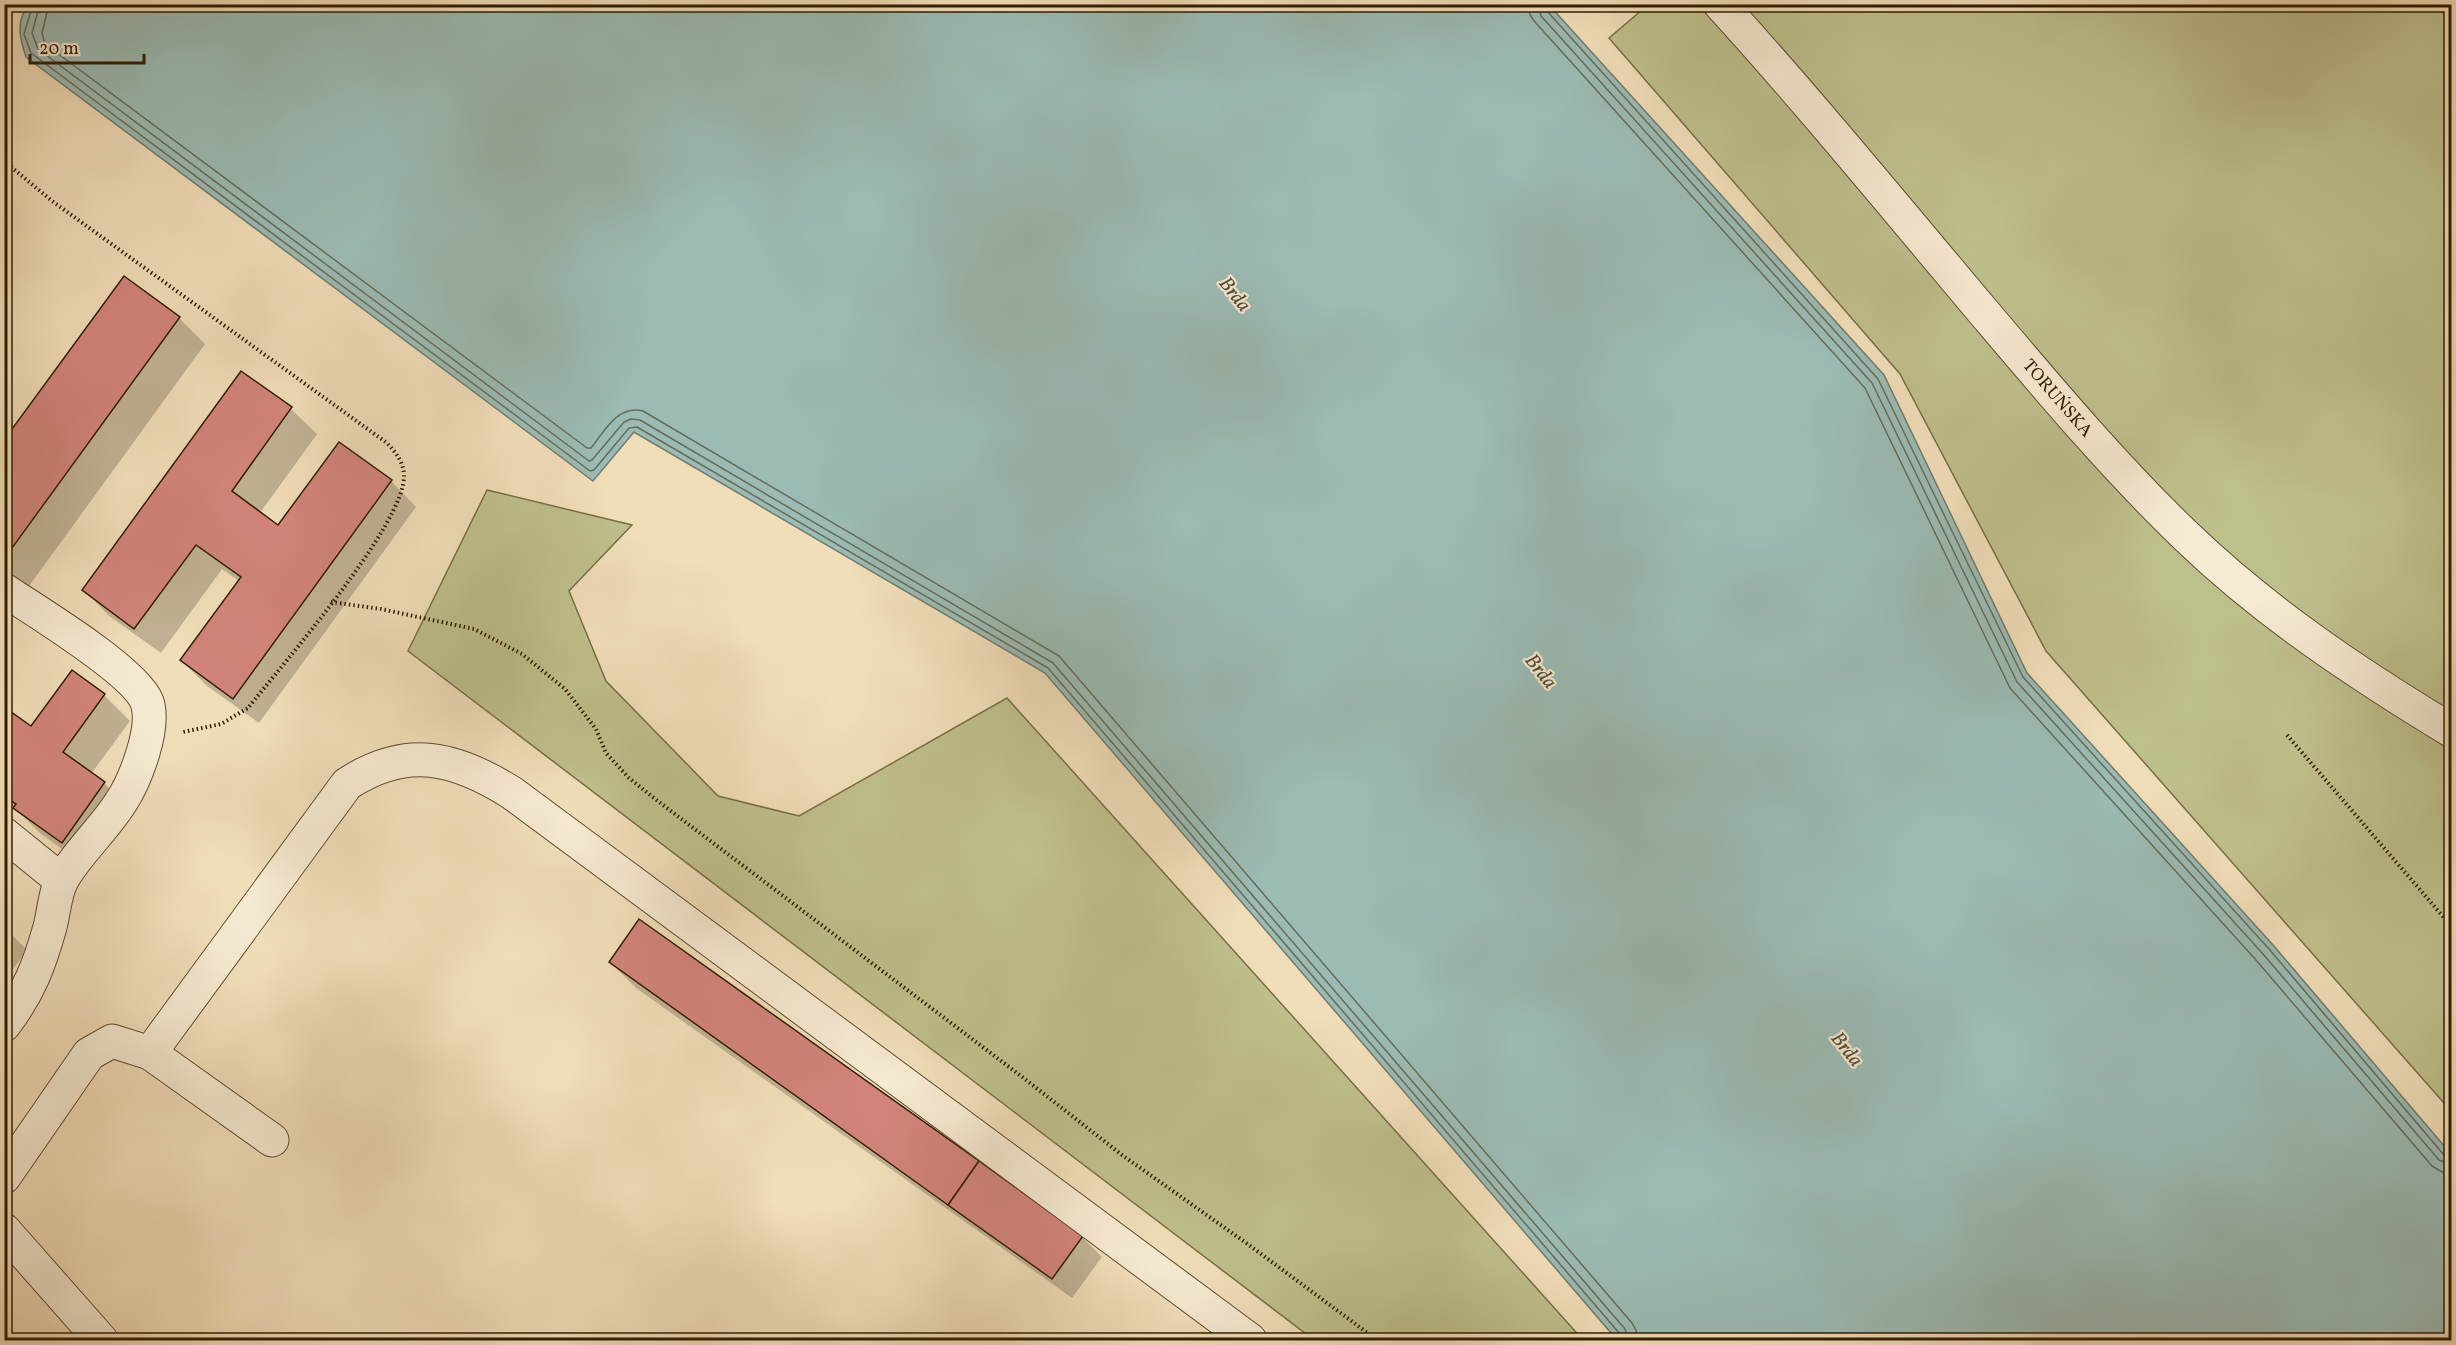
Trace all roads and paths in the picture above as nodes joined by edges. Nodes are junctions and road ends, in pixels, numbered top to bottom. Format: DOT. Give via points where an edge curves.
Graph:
graph roads {
  1 [pos="1720,4"];
  2 [pos="4,161"];
  3 [pos="4,590"];
  4 [pos="331,602"];
  5 [pos="2451,731"];
  6 [pos="2287,735"];
  7 [pos="146,739"];
  8 [pos="4,834"];
  9 [pos="61,880"];
  10 [pos="2451,927"];
  11 [pos="4,1025"];
  12 [pos="150,1053"];
  13 [pos="272,1140"];
  14 [pos="4,1177"];
  15 [pos="4,1230"];
  16 [pos="101,1341"];
  17 [pos="1250,1341"];
  18 [pos="1377,1341"];
  1 -- 5 [label="street, TORUŃSKA" via="2063,407 2187,538 2300,632 2361,676"];
  2 -- 4 [label="path" via="52,201 387,443 399,457 404,475 393,512 365,558"];
  3 -- 7 [label="street" via="114,665 135,684 147,703"];
  4 -- 7 [label="path" via="248,708 221,724"];
  4 -- 18 [label="path" via="474,629 522,654 565,689 596,729 606,753 629,778 1122,1155"];
  6 -- 10 [label="path"];
  7 -- 9 [label="street" via="121,802"];
  8 -- 9 [label="street"];
  9 -- 11 [label="street" via="34,977"];
  12 -- 13 [label="street"];
  12 -- 14 [label="street" via="112,1041 89,1054"];
  12 -- 17 [label="street" via="348,784 368,771 394,762 418,758 443,762 471,770 512,793"];
  15 -- 16 [label="street"];
}
